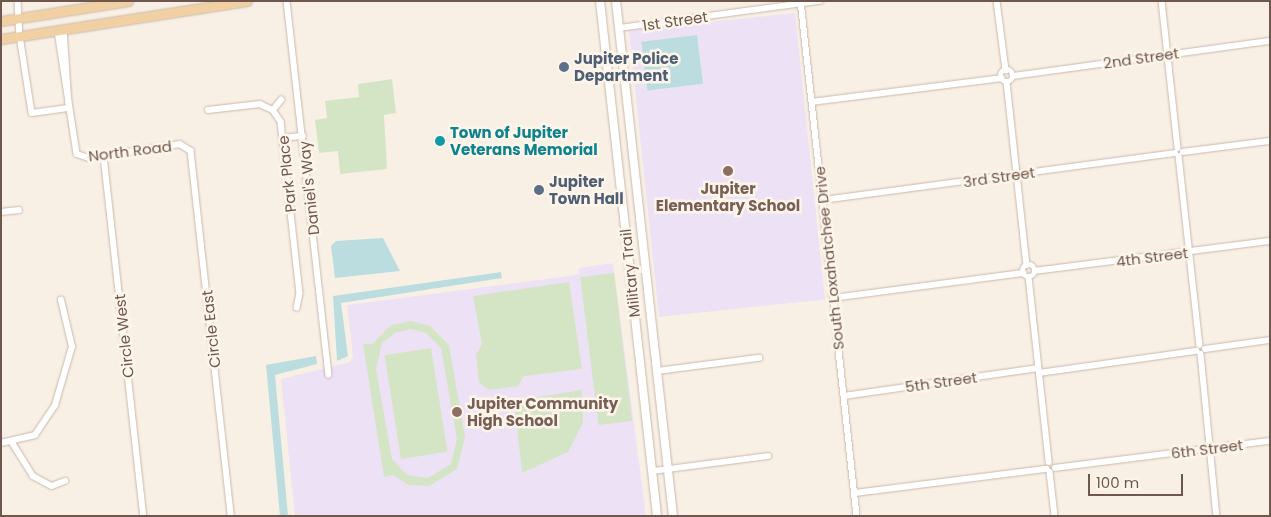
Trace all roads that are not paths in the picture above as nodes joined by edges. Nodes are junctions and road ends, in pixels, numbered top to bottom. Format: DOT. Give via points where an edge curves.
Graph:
graph roads {
  1 [pos="18,1"];
  2 [pos="128,1"];
  3 [pos="247,1"];
  4 [pos="287,1"];
  5 [pos="600,1"];
  6 [pos="616,1"];
  7 [pos="820,1"];
  8 [pos="997,1"];
  9 [pos="1162,1"];
  10 [pos="801,3"];
  11 [pos="20,18"];
  12 [pos="1,20"];
  13 [pos="619,28"];
  14 [pos="61,31"];
  15 [pos="20,36"];
  16 [pos="1,39"];
  17 [pos="1270,41"];
  18 [pos="1168,54"];
  19 [pos="1006,70"];
  20 [pos="1013,76"];
  21 [pos="1001,78"];
  22 [pos="1007,82"];
  23 [pos="281,100"];
  24 [pos="812,102"];
  25 [pos="68,108"];
  26 [pos="208,110"];
  27 [pos="273,110"];
  28 [pos="303,136"];
  29 [pos="284,138"];
  30 [pos="1270,141"];
  31 [pos="184,145"];
  32 [pos="1179,152"];
  33 [pos="104,156"];
  34 [pos="1016,174"];
  35 [pos="823,200"];
  36 [pos="19,210"];
  37 [pos="1,212"];
  38 [pos="1270,242"];
  39 [pos="1189,252"];
  40 [pos="1027,265"];
  41 [pos="1035,272"];
  42 [pos="1023,273"];
  43 [pos="1029,277"];
  44 [pos="834,298"];
  45 [pos="61,300"];
  46 [pos="296,308"];
  47 [pos="1270,340"];
  48 [pos="1202,347"];
  49 [pos="1198,353"];
  50 [pos="759,358"];
  51 [pos="657,371"];
  52 [pos="1039,371"];
  53 [pos="329,375"];
  54 [pos="844,396"];
  55 [pos="1270,441"];
  56 [pos="12,442"];
  57 [pos="1,443"];
  58 [pos="1211,449"];
  59 [pos="768,456"];
  60 [pos="668,469"];
  61 [pos="1050,469"];
  62 [pos="652,471"];
  63 [pos="66,481"];
  64 [pos="855,493"];
  65 [pos="144,516"];
  66 [pos="231,516"];
  67 [pos="657,516"];
  68 [pos="673,516"];
  69 [pos="857,516"];
  70 [pos="1055,516"];
  71 [pos="1218,516"];
  1 -- 11 [label="street"];
  2 -- 11 [label="main road"];
  3 -- 14 [label="main road"];
  4 -- 28 [label="street, Daniel's Way"];
  5 -- 62 [label="main road, Military Trail"];
  6 -- 13 [label="main road, Military Trail"];
  7 -- 10 [label="street, 1st Street"];
  8 -- 19 [label="street"];
  9 -- 18 [label="street"];
  10 -- 13 [label="street, 1st Street"];
  10 -- 24 [label="street, South Loxahatchee Drive"];
  11 -- 12 [label="main road"];
  11 -- 15 [label="street"];
  13 -- 51 [label="main road, Military Trail"];
  14 -- 15 [label="main road"];
  14 -- 25 [label="street"];
  15 -- 16 [label="main road"];
  15 -- 25 [label="street" via="32,113"];
  17 -- 18 [label="street, 2nd Street"];
  18 -- 20 [label="street, 2nd Street"];
  18 -- 32 [label="street"];
  19 -- 20 [label="street"];
  19 -- 21 [label="street"];
  20 -- 22 [label="street"];
  21 -- 22 [label="street"];
  21 -- 24 [label="street"];
  22 -- 34 [label="street"];
  23 -- 27 [label="street"];
  24 -- 35 [label="street, South Loxahatchee Drive"];
  25 -- 33 [label="street, North Road" via="77,154 84,158"];
  26 -- 27 [label="street" via="255,103"];
  27 -- 29 [label="street, Park Place"];
  28 -- 29 [label="street"];
  28 -- 53 [label="street, Daniel's Way"];
  29 -- 46 [label="street, Park Place" via="300,293"];
  30 -- 32 [label="street, 3rd Street"];
  31 -- 33 [label="street, North Road"];
  31 -- 66 [label="street, Circle East" via="192,156"];
  32 -- 34 [label="street, 3rd Street"];
  32 -- 39 [label="street"];
  33 -- 65 [label="street, Circle West"];
  34 -- 35 [label="street, 3rd Street"];
  34 -- 40 [label="street"];
  35 -- 44 [label="street, South Loxahatchee Drive"];
  36 -- 37 [label="street"];
  38 -- 39 [label="street, 4th Street"];
  39 -- 41 [label="street, 4th Street"];
  39 -- 48 [label="street"];
  40 -- 41 [label="street"];
  40 -- 42 [label="street"];
  41 -- 43 [label="street"];
  42 -- 43 [label="street"];
  42 -- 44 [label="street"];
  43 -- 52 [label="street"];
  44 -- 54 [label="street, South Loxahatchee Drive"];
  45 -- 56 [label="street" via="72,347 62,386 46,424 35,435"];
  47 -- 48 [label="street"];
  48 -- 49 [label="street"];
  49 -- 52 [label="street, 5th Street"];
  49 -- 58 [label="street"];
  50 -- 51 [label="street"];
  51 -- 60 [label="main road, Military Trail"];
  52 -- 54 [label="street, 5th Street"];
  52 -- 61 [label="street"];
  54 -- 64 [label="street, South Loxahatchee Drive"];
  55 -- 58 [label="street, 6th Street"];
  56 -- 57 [label="street"];
  56 -- 63 [label="street" via="33,476 52,486"];
  58 -- 61 [label="street, 6th Street"];
  58 -- 71 [label="street"];
  59 -- 60 [label="street"];
  60 -- 62 [label="street"];
  60 -- 68 [label="main road, Military Trail"];
  61 -- 64 [label="street, 6th Street"];
  61 -- 70 [label="street"];
  62 -- 67 [label="main road, Military Trail"];
  64 -- 69 [label="street, South Loxahatchee Drive"];
}
